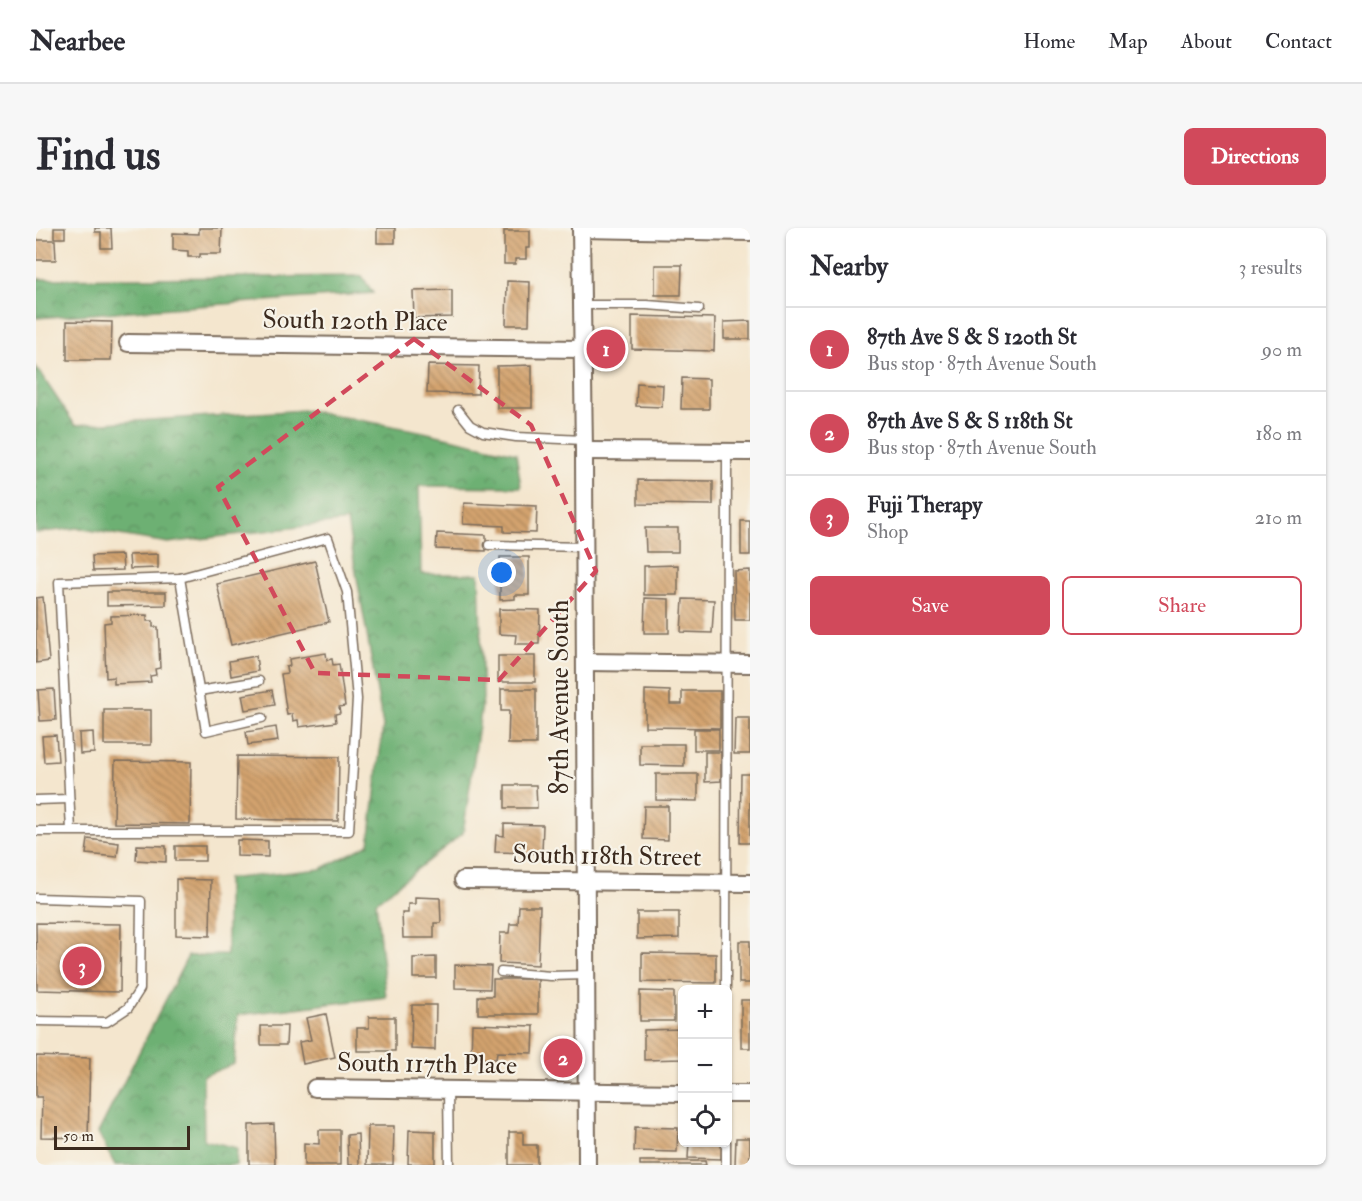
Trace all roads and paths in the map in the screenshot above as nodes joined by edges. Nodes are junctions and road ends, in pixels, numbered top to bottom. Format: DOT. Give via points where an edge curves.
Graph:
graph roads {
  1 [pos="580,229"];
  2 [pos="750,232"];
  3 [pos="582,305"];
  4 [pos="699,309"];
  5 [pos="128,343"];
  6 [pos="582,349"];
  7 [pos="458,410"];
  8 [pos="584,445"];
  9 [pos="727,452"];
  10 [pos="750,453"];
  11 [pos="489,545"];
  12 [pos="584,547"];
  13 [pos="180,578"];
  14 [pos="585,662"];
  15 [pos="727,663"];
  16 [pos="750,664"];
  17 [pos="259,681"];
  18 [pos="199,691"];
  19 [pos="262,718"];
  20 [pos="69,799"];
  21 [pos="36,800"];
  22 [pos="36,831"];
  23 [pos="71,831"];
  24 [pos="463,880"];
  25 [pos="586,882"];
  26 [pos="726,883"];
  27 [pos="750,883"];
  28 [pos="36,898"];
  29 [pos="501,972"];
  30 [pos="586,975"];
  31 [pos="726,985"];
  32 [pos="36,1021"];
  33 [pos="315,1088"];
  34 [pos="448,1090"];
  35 [pos="587,1092"];
  36 [pos="678,1093"];
  37 [pos="732,1094"];
  38 [pos="750,1094"];
  39 [pos="726,1147"];
  40 [pos="448,1165"];
  41 [pos="587,1165"];
  42 [pos="726,1165"];
  1 -- 2 [label="street"];
  1 -- 3 [label="street, 87th Avenue South"];
  3 -- 4 [label="lane"];
  3 -- 6 [label="street, 87th Avenue South"];
  5 -- 6 [label="street, South 120th Place"];
  6 -- 8 [label="street, 87th Avenue South"];
  7 -- 8 [label="lane" via="470,425 483,432"];
  8 -- 9 [label="street"];
  8 -- 12 [label="street, 87th Avenue South"];
  9 -- 10 [label="street"];
  9 -- 15 [label="lane"];
  11 -- 12 [label="lane"];
  12 -- 14 [label="street, 87th Avenue South"];
  13 -- 18 [label="lane"];
  13 -- 20 [label="lane" via="59,582"];
  13 -- 23 [label="lane" via="328,538 347,592 357,699 349,831"];
  14 -- 15 [label="street"];
  14 -- 25 [label="street, 87th Avenue South"];
  15 -- 16 [label="street"];
  15 -- 26 [label="lane"];
  17 -- 18 [label="lane"];
  18 -- 19 [label="lane" via="206,731"];
  20 -- 21 [label="lane"];
  20 -- 23 [label="lane"];
  22 -- 23 [label="lane"];
  24 -- 25 [label="street, South 118th Street"];
  25 -- 26 [label="street, South 118th Street"];
  25 -- 30 [label="street, 87th Avenue South"];
  26 -- 27 [label="street, South 118th Street"];
  26 -- 31 [label="lane"];
  28 -- 32 [label="lane" via="141,901 140,989 128,1008 107,1022"];
  29 -- 30 [label="lane"];
  30 -- 35 [label="street, 87th Avenue South"];
  33 -- 34 [label="street, South 117th Place"];
  34 -- 35 [label="street, South 117th Place"];
  34 -- 40 [label="lane"];
  35 -- 36 [label="street, South 117th Place"];
  35 -- 41 [label="street, 87th Avenue South"];
  37 -- 38 [label="street"];
  39 -- 42 [label="lane"];
}
